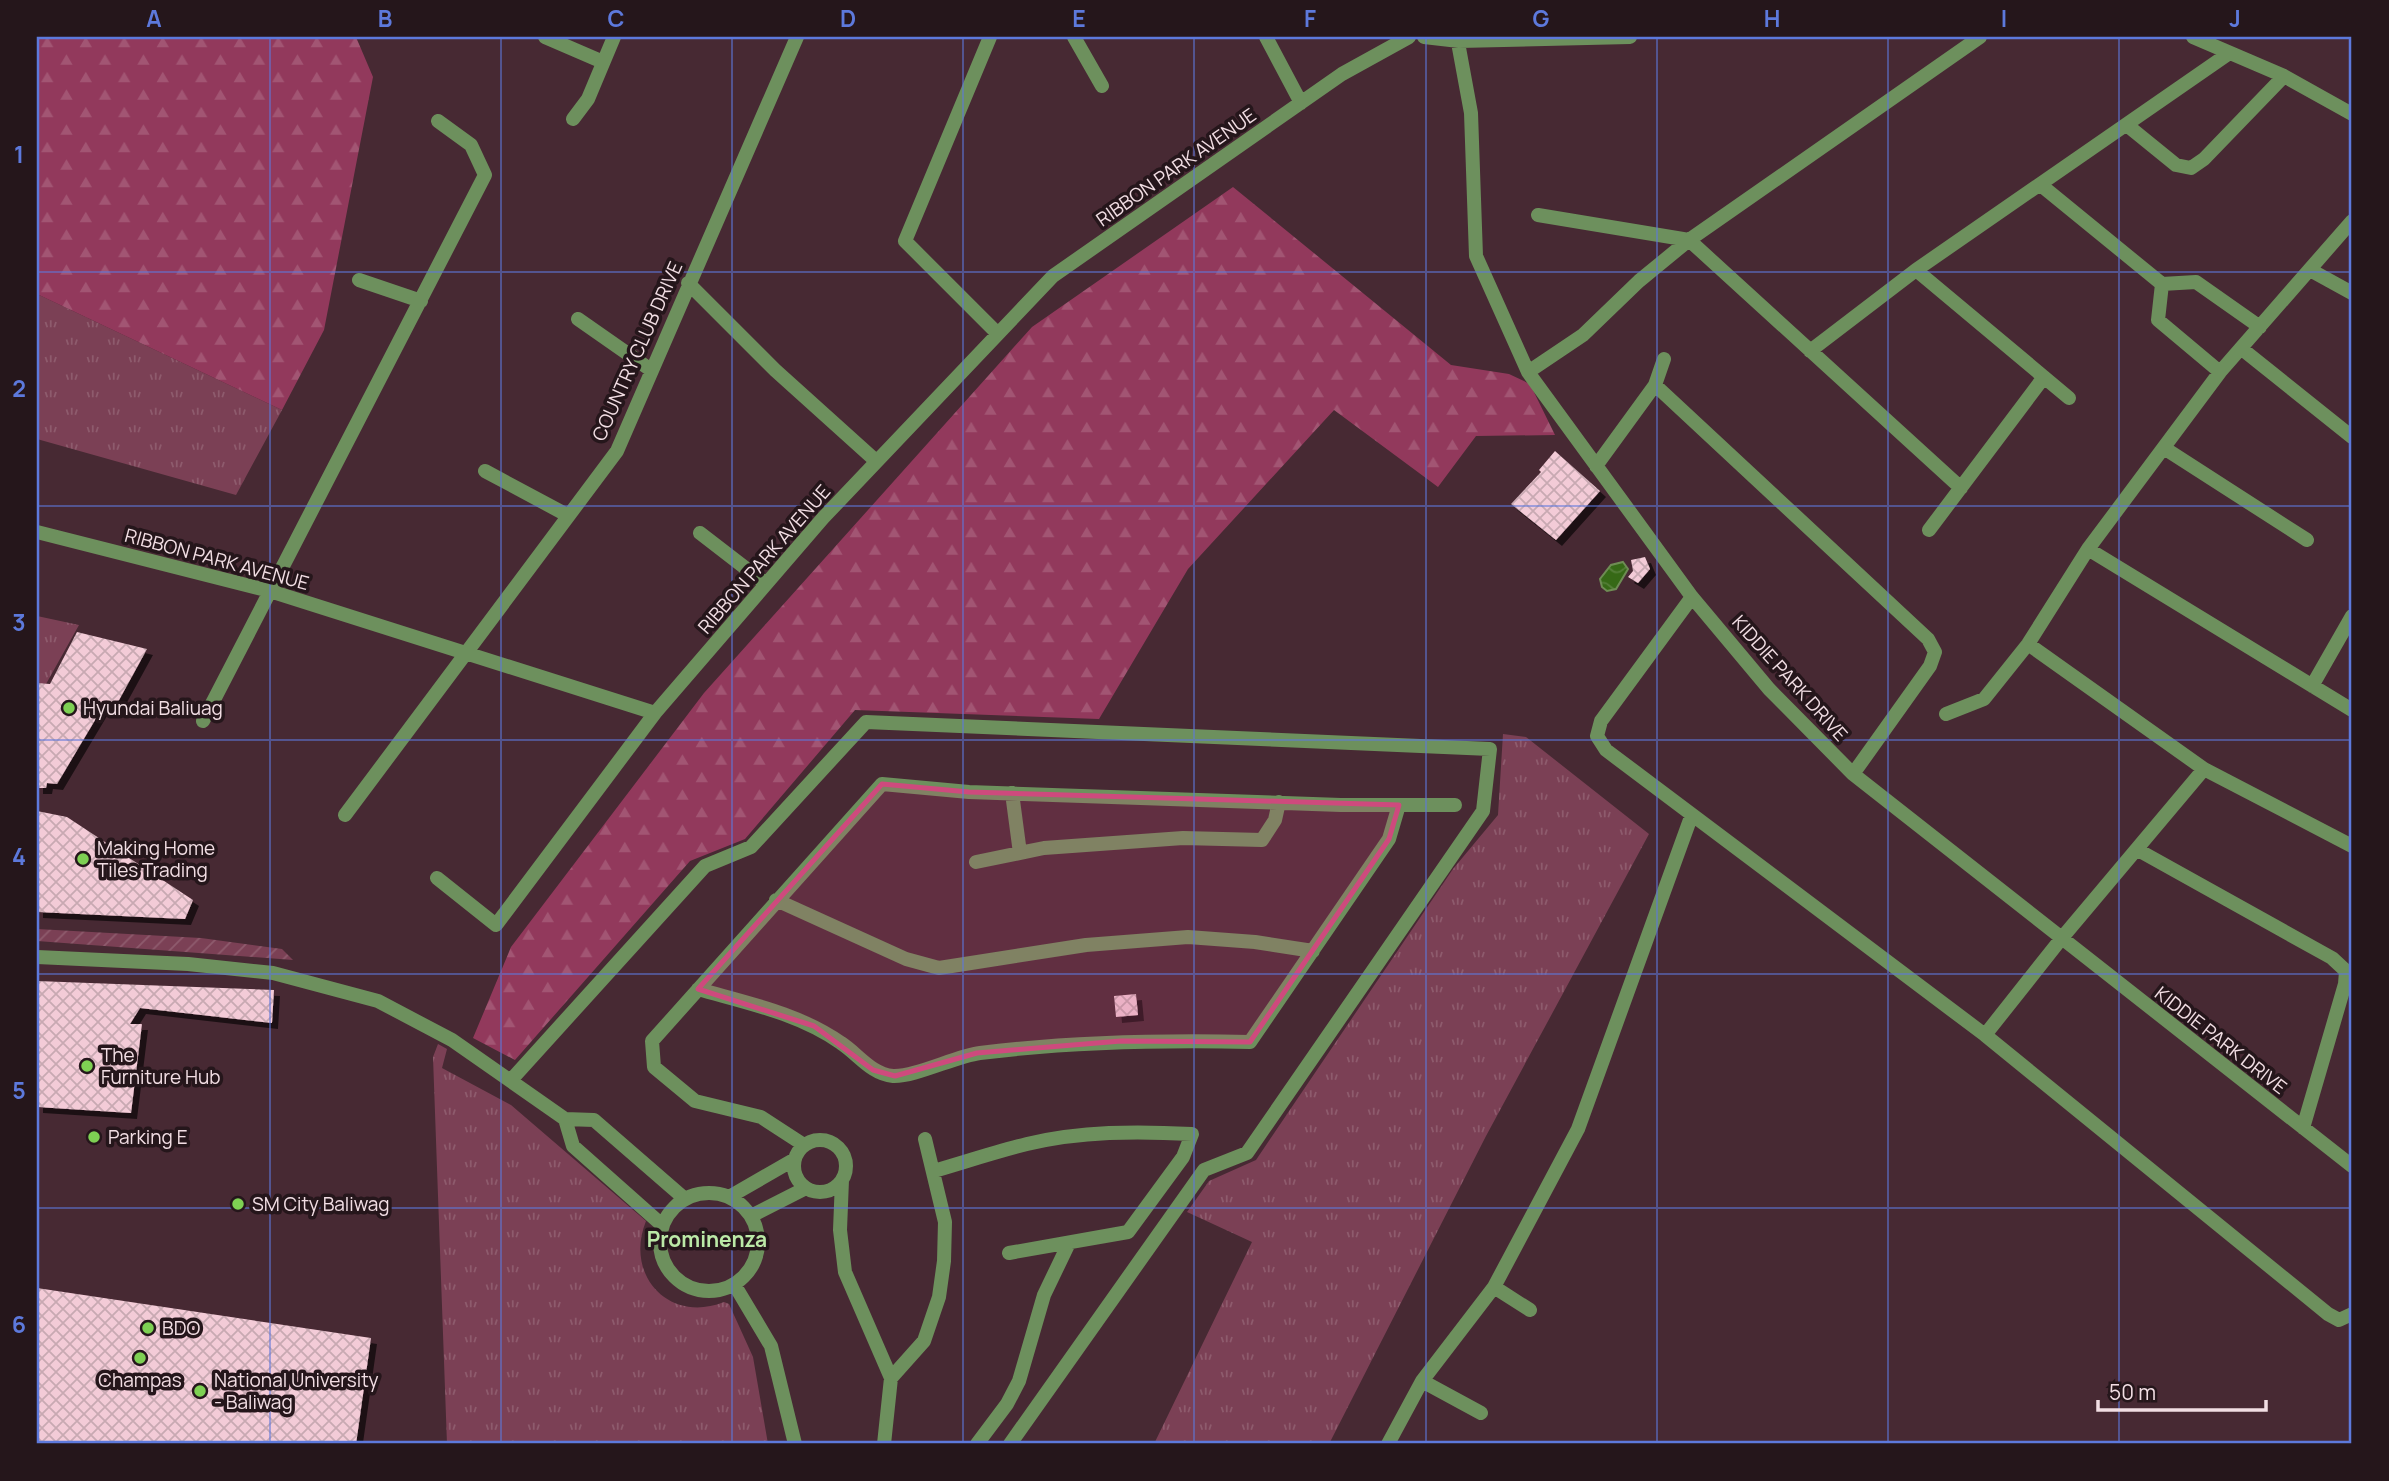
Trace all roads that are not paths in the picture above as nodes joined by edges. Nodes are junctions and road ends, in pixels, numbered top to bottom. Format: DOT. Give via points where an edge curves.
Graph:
graph roads {
  1 [pos="545,37"];
  2 [pos="614,37"];
  3 [pos="797,37"];
  4 [pos="990,37"];
  5 [pos="1074,37"];
  6 [pos="1266,37"];
  7 [pos="1409,37"];
  8 [pos="1424,37"];
  9 [pos="1630,37"];
  10 [pos="1980,37"];
  11 [pos="2193,37"];
  12 [pos="1458,39"];
  13 [pos="2228,54"];
  14 [pos="603,62"];
  15 [pos="2284,76"];
  16 [pos="1102,86"];
  17 [pos="1301,103"];
  18 [pos="2352,114"];
  19 [pos="573,120"];
  20 [pos="438,121"];
  21 [pos="2127,126"];
  22 [pos="2042,186"];
  23 [pos="1538,215"];
  24 [pos="2352,222"];
  25 [pos="1689,240"];
  26 [pos="1916,270"];
  27 [pos="2312,271"];
  28 [pos="359,280"];
  29 [pos="688,282"];
  30 [pos="2162,284"];
  31 [pos="2352,293"];
  32 [pos="421,301"];
  33 [pos="578,319"];
  34 [pos="2260,327"];
  35 [pos="997,333"];
  36 [pos="2242,349"];
  37 [pos="1810,351"];
  38 [pos="1664,359"];
  39 [pos="651,370"];
  40 [pos="1528,372"];
  41 [pos="2220,372"];
  42 [pos="2044,377"];
  43 [pos="1655,385"];
  44 [pos="2069,398"];
  45 [pos="2352,437"];
  46 [pos="2164,447"];
  47 [pos="876,461"];
  48 [pos="1596,466"];
  49 [pos="485,471"];
  50 [pos="1961,488"];
  51 [pos="567,515"];
  52 [pos="1929,530"];
  53 [pos="37,532"];
  54 [pos="701,533"];
  55 [pos="2307,540"];
  56 [pos="2088,549"];
  57 [pos="766,584"];
  58 [pos="270,591"];
  59 [pos="1692,597"];
  60 [pos="2352,616"];
  61 [pos="2028,644"];
  62 [pos="466,653"];
  63 [pos="2312,686"];
  64 [pos="2352,710"];
  65 [pos="655,713"];
  66 [pos="1946,714"];
  67 [pos="203,721"];
  68 [pos="2204,769"];
  69 [pos="1853,774"];
  70 [pos="1012,793"];
  71 [pos="1279,802"];
  72 [pos="1399,805"];
  73 [pos="1455,805"];
  74 [pos="345,815"];
  75 [pos="1691,817"];
  76 [pos="2352,846"];
  77 [pos="2138,850"];
  78 [pos="1020,853"];
  79 [pos="976,862"];
  80 [pos="437,878"];
  81 [pos="776,900"];
  82 [pos="2061,939"];
  83 [pos="1313,951"];
  84 [pos="37,957"];
  85 [pos="698,989"];
  86 [pos="1985,1035"];
  87 [pos="512,1080"];
  88 [pos="565,1119"];
  89 [pos="2303,1128"];
  90 [pos="925,1139"];
  91 [pos="804,1145"];
  92 [pos="795,1159"];
  93 [pos="2352,1166"];
  94 [pos="934,1171"];
  95 [pos="842,1181"];
  96 [pos="806,1188"];
  97 [pos="729,1197"];
  98 [pos="685,1199"];
  99 [pos="751,1216"];
  100 [pos="662,1224"];
  101 [pos="1069,1242"];
  102 [pos="1009,1253"];
  103 [pos="734,1284"];
  104 [pos="1494,1287"];
  105 [pos="1530,1310"];
  106 [pos="2352,1314"];
  107 [pos="891,1378"];
  108 [pos="1422,1381"];
  109 [pos="1480,1413"];
  110 [pos="795,1444"];
  111 [pos="884,1444"];
  112 [pos="977,1444"];
  113 [pos="1010,1444"];
  114 [pos="1388,1444"];
  1 -- 14 [label="street"];
  2 -- 14 [label="street"];
  3 -- 29 [label="street, COUNTRY CLUB DRIVE"];
  4 -- 35 [label="street" via="905,241"];
  5 -- 16 [label="street"];
  6 -- 17 [label="street"];
  7 -- 17 [label="street, RIBBON PARK AVENUE"];
  8 -- 12 [label="street"];
  9 -- 12 [label="street"];
  10 -- 25 [label="street"];
  11 -- 13 [label="street"];
  12 -- 40 [label="street, KIDDIE PARK DRIVE" via="1471,113 1476,256"];
  13 -- 15 [label="street"];
  13 -- 21 [label="street"];
  14 -- 19 [label="street" via="588,99"];
  15 -- 18 [label="street"];
  15 -- 21 [label="street" via="2190,168 2176,165"];
  17 -- 35 [label="street, RIBBON PARK AVENUE" via="1053,276"];
  20 -- 32 [label="street" via="471,145 485,175"];
  21 -- 22 [label="street"];
  22 -- 26 [label="street"];
  22 -- 30 [label="street"];
  23 -- 25 [label="street"];
  24 -- 27 [label="street"];
  25 -- 37 [label="street"];
  25 -- 40 [label="street" via="1583,335"];
  26 -- 37 [label="street"];
  26 -- 42 [label="street"];
  27 -- 31 [label="street"];
  27 -- 34 [label="street"];
  28 -- 32 [label="street"];
  29 -- 39 [label="street, COUNTRY CLUB DRIVE"];
  29 -- 47 [label="street" via="775,370"];
  30 -- 34 [label="street" via="2196,282"];
  30 -- 41 [label="street" via="2158,320"];
  32 -- 58 [label="street"];
  33 -- 39 [label="street"];
  34 -- 36 [label="street"];
  35 -- 47 [label="street, RIBBON PARK AVENUE"];
  36 -- 41 [label="street"];
  36 -- 45 [label="street"];
  37 -- 50 [label="street"];
  38 -- 43 [label="street"];
  39 -- 51 [label="street, COUNTRY CLUB DRIVE" via="617,450"];
  40 -- 48 [label="street, KIDDIE PARK DRIVE"];
  41 -- 46 [label="street"];
  42 -- 44 [label="street"];
  42 -- 50 [label="street"];
  43 -- 48 [label="street"];
  43 -- 69 [label="street" via="1928,639 1935,652 1930,666"];
  46 -- 55 [label="street"];
  46 -- 56 [label="street"];
  47 -- 57 [label="street, RIBBON PARK AVENUE"];
  48 -- 59 [label="street, KIDDIE PARK DRIVE"];
  49 -- 51 [label="street"];
  50 -- 52 [label="street"];
  51 -- 62 [label="street, COUNTRY CLUB DRIVE"];
  53 -- 58 [label="street, RIBBON PARK AVENUE"];
  54 -- 57 [label="street"];
  56 -- 61 [label="street"];
  56 -- 63 [label="street"];
  57 -- 65 [label="street, RIBBON PARK AVENUE"];
  58 -- 62 [label="street, RIBBON PARK AVENUE"];
  58 -- 67 [label="street"];
  59 -- 69 [label="street, KIDDIE PARK DRIVE" via="1769,688"];
  59 -- 75 [label="street" via="1601,721 1597,736 1606,750"];
  60 -- 63 [label="street"];
  61 -- 66 [label="street" via="1984,699"];
  61 -- 68 [label="street"];
  62 -- 65 [label="street, RIBBON PARK AVENUE"];
  62 -- 74 [label="street, COUNTRY CLUB DRIVE"];
  63 -- 64 [label="street"];
  65 -- 80 [label="street" via="496,925"];
  68 -- 76 [label="street"];
  68 -- 77 [label="street"];
  69 -- 82 [label="street, KIDDIE PARK DRIVE"];
  70 -- 71 [label="street"];
  70 -- 78 [label="street"];
  70 -- 81 [label="street" via="882,784"];
  71 -- 72 [label="street"];
  71 -- 78 [label="street" via="1275,820 1262,840 1183,838"];
  72 -- 73 [label="street"];
  72 -- 83 [label="street" via="1389,839"];
  75 -- 86 [label="street"];
  75 -- 104 [label="street" via="1578,1129"];
  77 -- 82 [label="street"];
  77 -- 89 [label="street" via="2332,958 2346,971"];
  78 -- 79 [label="street"];
  81 -- 83 [label="street" via="906,960 939,968 1086,944 1188,937"];
  81 -- 85 [label="street"];
  82 -- 86 [label="street"];
  82 -- 89 [label="street, KIDDIE PARK DRIVE"];
  83 -- 85 [label="street" via="1250,1042 1121,1041 977,1053 895,1076 873,1070 843,1044 805,1022"];
  84 -- 87 [label="street" via="188,964 273,974 365,997 452,1040"];
  85 -- 91 [label="street" via="652,1041 654,1067 695,1101 761,1117"];
  86 -- 106 [label="street" via="2328,1314 2339,1320"];
  87 -- 88 [label="street"];
  87 -- 113 [label="street" via="705,866 751,847 866,722 1490,749 1483,811 1247,1153 1204,1170"];
  88 -- 98 [label="street" via="594,1120"];
  88 -- 100 [label="street" via="573,1146"];
  89 -- 93 [label="street, KIDDIE PARK DRIVE"];
  90 -- 94 [label="street"];
  91 -- 92 [label="street"];
  91 -- 95 [label="street" via="819,1140 835,1144 845,1157"];
  92 -- 96 [label="street" via="796,1175"];
  92 -- 97 [label="street"];
  94 -- 101 [label="street" via="1028,1144 1082,1135 1134,1131 1192,1134 1183,1157 1128,1232"];
  94 -- 107 [label="street" via="945,1222 939,1297 925,1341"];
  95 -- 96 [label="street" via="825,1191"];
  95 -- 107 [label="street" via="845,1272"];
  96 -- 99 [label="street"];
  97 -- 98 [label="street" via="700,1194"];
  97 -- 99 [label="street"];
  98 -- 100 [label="street" via="671,1209"];
  99 -- 103 [label="street" via="758,1246 746,1274"];
  100 -- 103 [label="street" via="659,1245 664,1264 677,1280 695,1289 715,1291"];
  101 -- 102 [label="street"];
  101 -- 112 [label="street" via="1044,1296 1019,1381"];
  103 -- 110 [label="street" via="771,1346"];
  104 -- 105 [label="street"];
  104 -- 108 [label="street"];
  107 -- 111 [label="street"];
  108 -- 109 [label="street"];
  108 -- 114 [label="street"];
}
